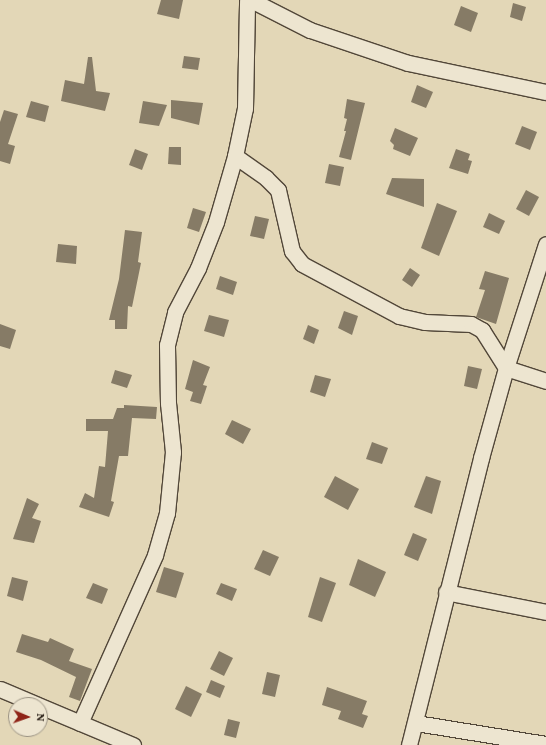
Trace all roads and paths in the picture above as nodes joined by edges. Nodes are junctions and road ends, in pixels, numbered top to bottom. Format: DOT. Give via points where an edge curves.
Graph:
graph roads {
  1 [pos="247,0"];
  2 [pos="251,0"];
  3 [pos="546,92"];
  4 [pos="235,156"];
  5 [pos="546,244"];
  6 [pos="506,368"];
  7 [pos="546,381"];
  8 [pos="446,592"];
  9 [pos="546,612"];
  10 [pos="0,689"];
  11 [pos="20,697"];
  12 [pos="48,709"];
  13 [pos="80,723"];
  14 [pos="416,723"];
  15 [pos="546,744"];
  16 [pos="134,745"];
  17 [pos="408,745"];
  1 -- 4 [label="street" via="245,108"];
  2 -- 3 [label="street" via="310,30 408,63"];
  4 -- 6 [label="street" via="278,190 292,252 302,264 400,316 425,322 471,324 482,330"];
  4 -- 13 [label="street" via="216,222 198,268 175,312 167,345 168,403 173,452 167,513 155,555"];
  5 -- 6 [label="street"];
  6 -- 7 [label="street"];
  6 -- 8 [label="street"];
  8 -- 9 [label="street"];
  8 -- 14 [label="street"];
  10 -- 11 [label="street"];
  12 -- 13 [label="street"];
  13 -- 16 [label="street"];
  14 -- 15 [label="street"];
  14 -- 17 [label="street"];
}
